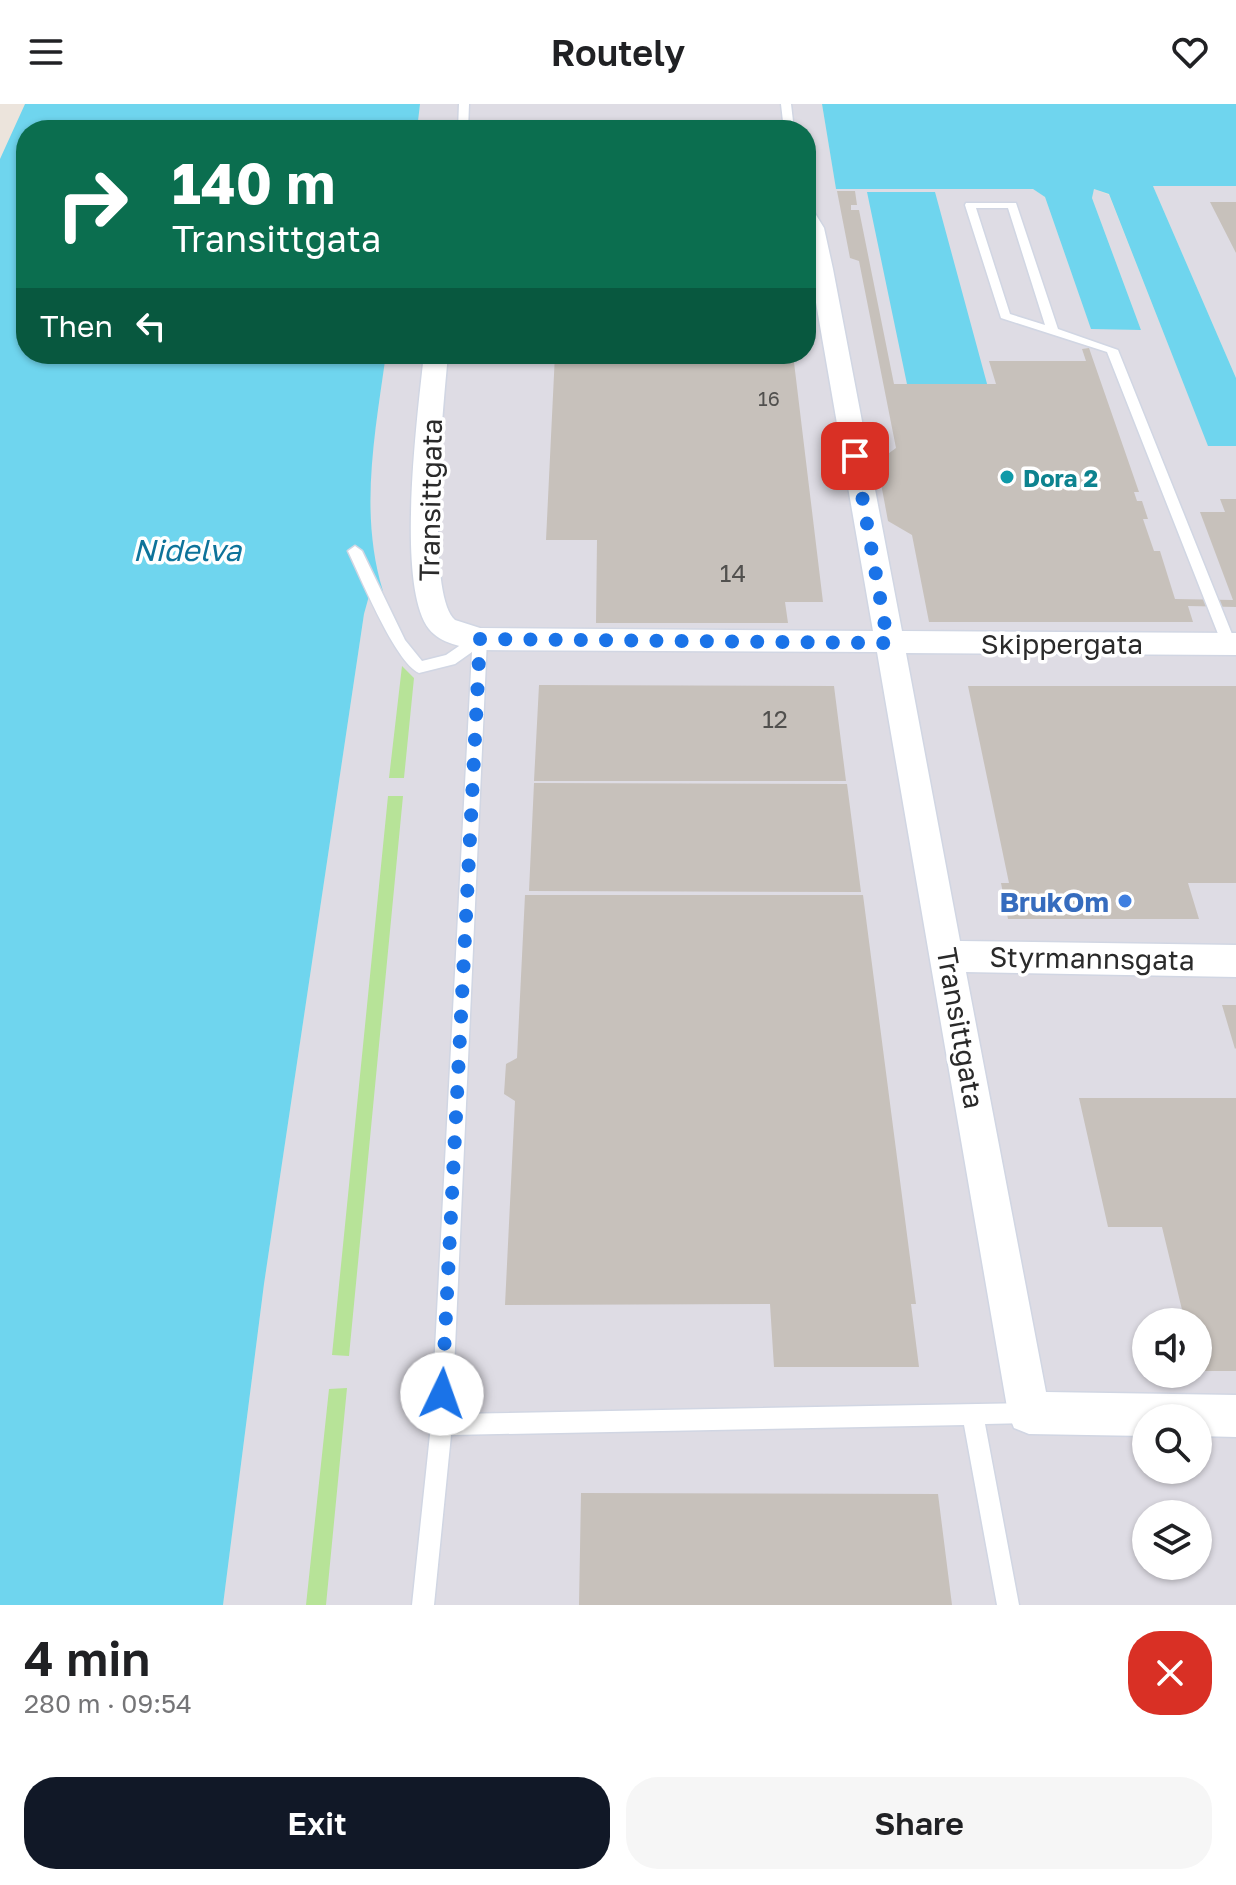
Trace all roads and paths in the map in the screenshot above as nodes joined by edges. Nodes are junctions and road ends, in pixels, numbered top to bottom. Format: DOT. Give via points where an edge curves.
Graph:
graph roads {
  1 [pos="816,242"];
  2 [pos="1053,331"];
  3 [pos="435,364"];
  4 [pos="355,551"];
  5 [pos="480,639"];
  6 [pos="888,643"];
  7 [pos="1233,644"];
  8 [pos="948,956"];
  9 [pos="1236,961"];
  10 [pos="1029,1413"];
  11 [pos="973,1414"];
  12 [pos="1236,1416"];
  13 [pos="441,1425"];
  14 [pos="423,1605"];
  15 [pos="1008,1605"];
  1 -- 6 [label="street, Transittgata"];
  2 -- 2 [label="lane" via="1005,316 970,205 1012,205"];
  2 -- 7 [label="lane" via="1112,350"];
  3 -- 5 [label="street, Transittgata" via="428,427 427,589 438,621 453,634"];
  4 -- 5 [label="lane" via="400,643 419,667 450,660"];
  5 -- 6 [label="street, Transittgata"];
  5 -- 13 [label="lane"];
  6 -- 7 [label="street, Skippergata"];
  6 -- 8 [label="street, Transittgata"];
  8 -- 9 [label="street, Styrmannsgata"];
  8 -- 10 [label="street, Transittgata"];
  10 -- 11 [label="lane"];
  10 -- 12 [label="street"];
  11 -- 13 [label="lane"];
  11 -- 15 [label="lane"];
  13 -- 14 [label="lane"];
}
